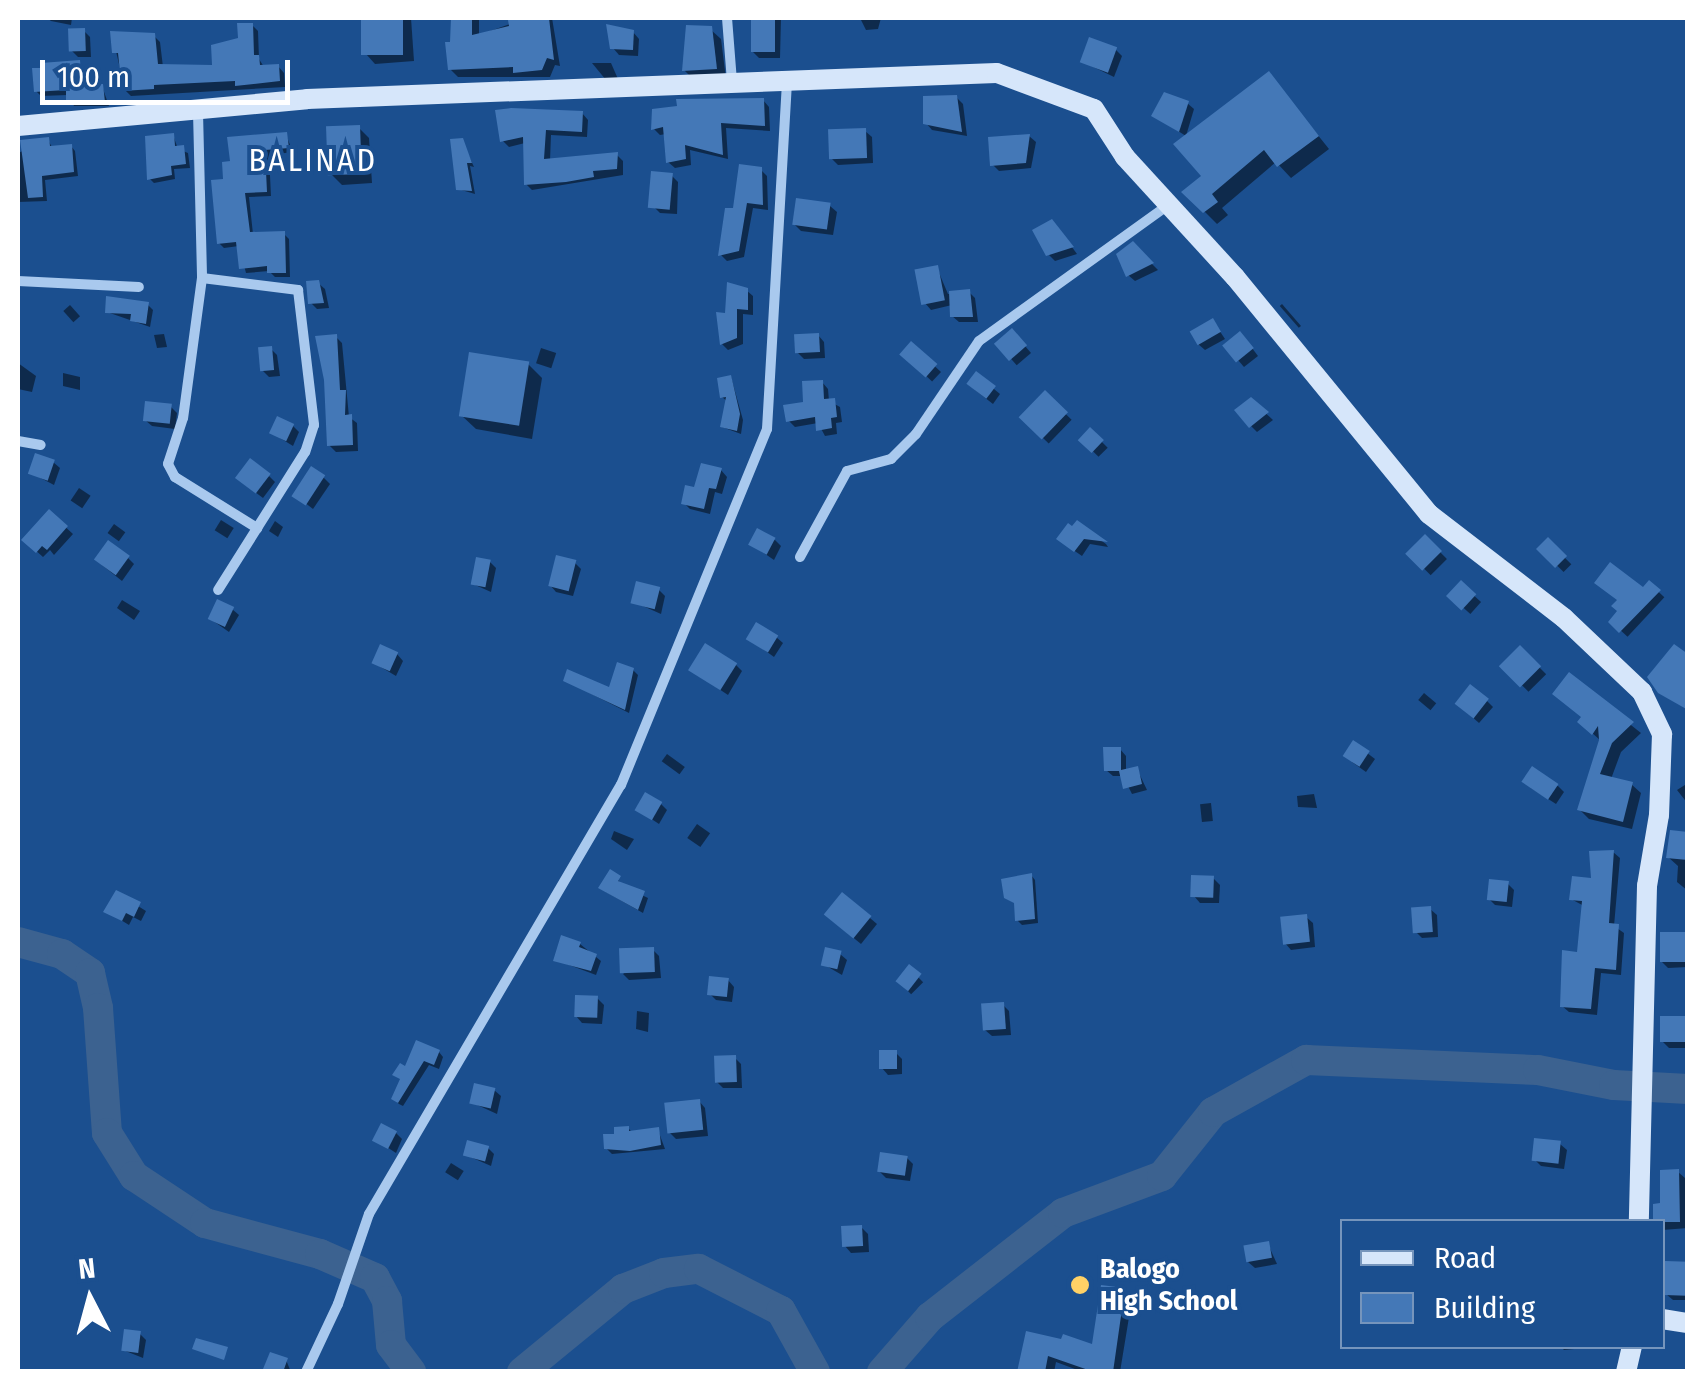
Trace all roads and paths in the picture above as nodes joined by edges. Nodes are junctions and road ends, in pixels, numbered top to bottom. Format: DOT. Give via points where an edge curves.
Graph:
graph roads {
  1 [pos="728,18"];
  2 [pos="787,78"];
  3 [pos="732,81"];
  4 [pos="198,112"];
  5 [pos="18,126"];
  6 [pos="1168,204"];
  7 [pos="202,278"];
  8 [pos="18,281"];
  9 [pos="139,286"];
  10 [pos="18,441"];
  11 [pos="40,446"];
  12 [pos="257,528"];
  13 [pos="800,557"];
  14 [pos="218,590"];
  15 [pos="1639,1219"];
  16 [pos="306,1372"];
  1 -- 3 [label="street"];
  2 -- 3 [label="main road"];
  2 -- 6 [label="main road" via="997,73 1094,109 1125,157"];
  2 -- 16 [label="street" via="767,429 621,785 368,1214"];
  3 -- 4 [label="main road" via="307,99"];
  4 -- 5 [label="main road"];
  4 -- 7 [label="street"];
  6 -- 13 [label="street" via="979,342 891,459 848,471"];
  6 -- 15 [label="main road" via="1429,514 1564,618 1642,692 1662,734 1647,886"];
  7 -- 12 [label="street" via="183,418 168,464 175,477"];
  7 -- 12 [label="street" via="298,290 314,425 305,452"];
  8 -- 9 [label="street"];
  10 -- 11 [label="street"];
  12 -- 14 [label="street"];
}
